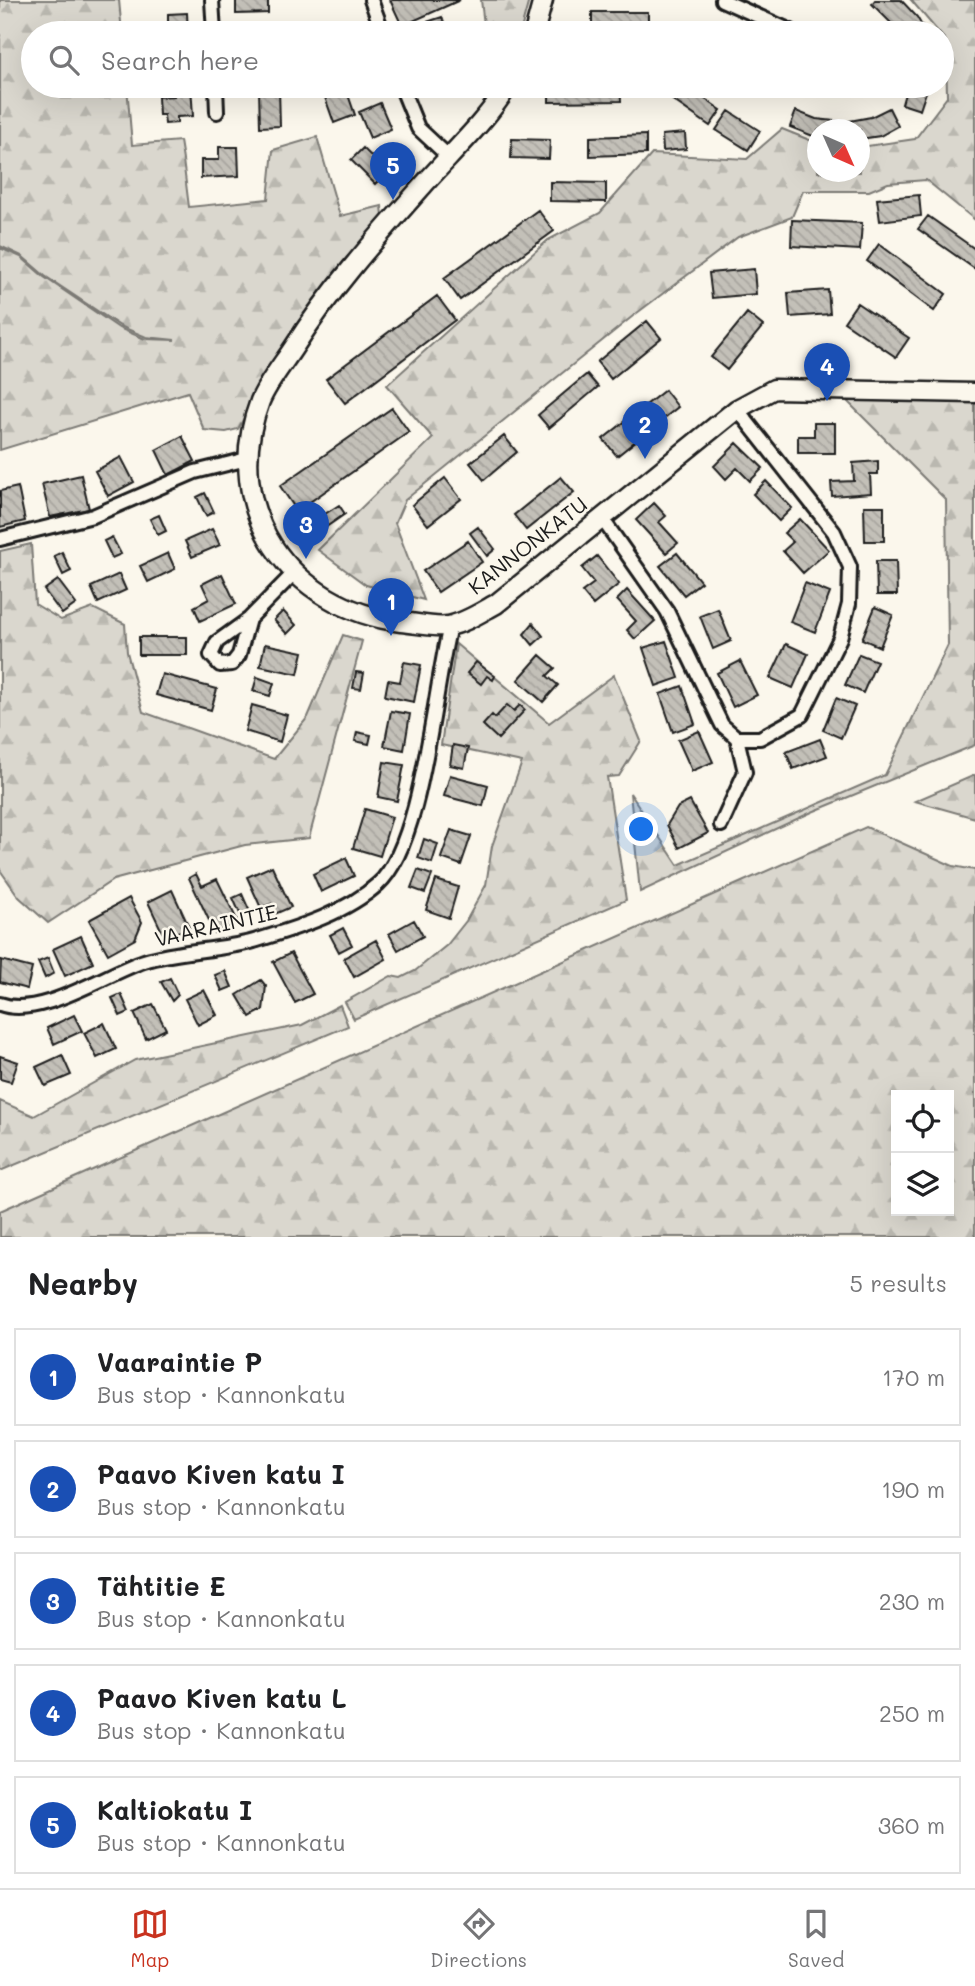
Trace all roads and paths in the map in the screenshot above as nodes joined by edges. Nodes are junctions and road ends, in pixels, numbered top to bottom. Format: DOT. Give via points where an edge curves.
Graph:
graph roads {
  1 [pos="212,0"];
  2 [pos="371,0"];
  3 [pos="543,0"];
  4 [pos="722,0"];
  5 [pos="213,21"];
  6 [pos="379,21"];
  7 [pos="537,21"];
  8 [pos="769,21"];
  9 [pos="216,98"];
  10 [pos="405,98"];
  11 [pos="498,98"];
  12 [pos="217,112"];
  13 [pos="449,157"];
  14 [pos="975,393"];
  15 [pos="737,409"];
  16 [pos="247,459"];
  17 [pos="601,517"];
  18 [pos="0,539"];
  19 [pos="295,572"];
  20 [pos="248,619"];
  21 [pos="450,626"];
  22 [pos="737,738"];
  23 [pos="721,825"];
  24 [pos="0,1003"];
  1 -- 5 [label="street"];
  2 -- 6 [label="street"];
  3 -- 7 [label="street"];
  4 -- 8 [label="street"];
  9 -- 12 [label="street"];
  10 -- 13 [label="street" via="418,128"];
  11 -- 13 [label="street"];
  13 -- 16 [label="street" via="333,289 305,330 261,398"];
  14 -- 15 [label="street, KANNONKATU" via="774,389"];
  15 -- 17 [label="street, KANNONKATU"];
  15 -- 22 [label="street" via="834,532 850,567 849,604 840,638 802,715 760,738"];
  16 -- 18 [label="street" via="195,472 93,516"];
  16 -- 19 [label="street" via="254,507 265,534"];
  17 -- 21 [label="street, KANNONKATU" via="496,604"];
  17 -- 22 [label="street" via="667,611 722,725"];
  19 -- 20 [label="street"];
  19 -- 21 [label="street" via="328,600 353,612"];
  21 -- 24 [label="street, VAARAINTIE" via="409,823 395,862 380,883 353,902 305,924 252,941 146,961 34,1006"];
  22 -- 23 [label="street" via="745,772"];
}
